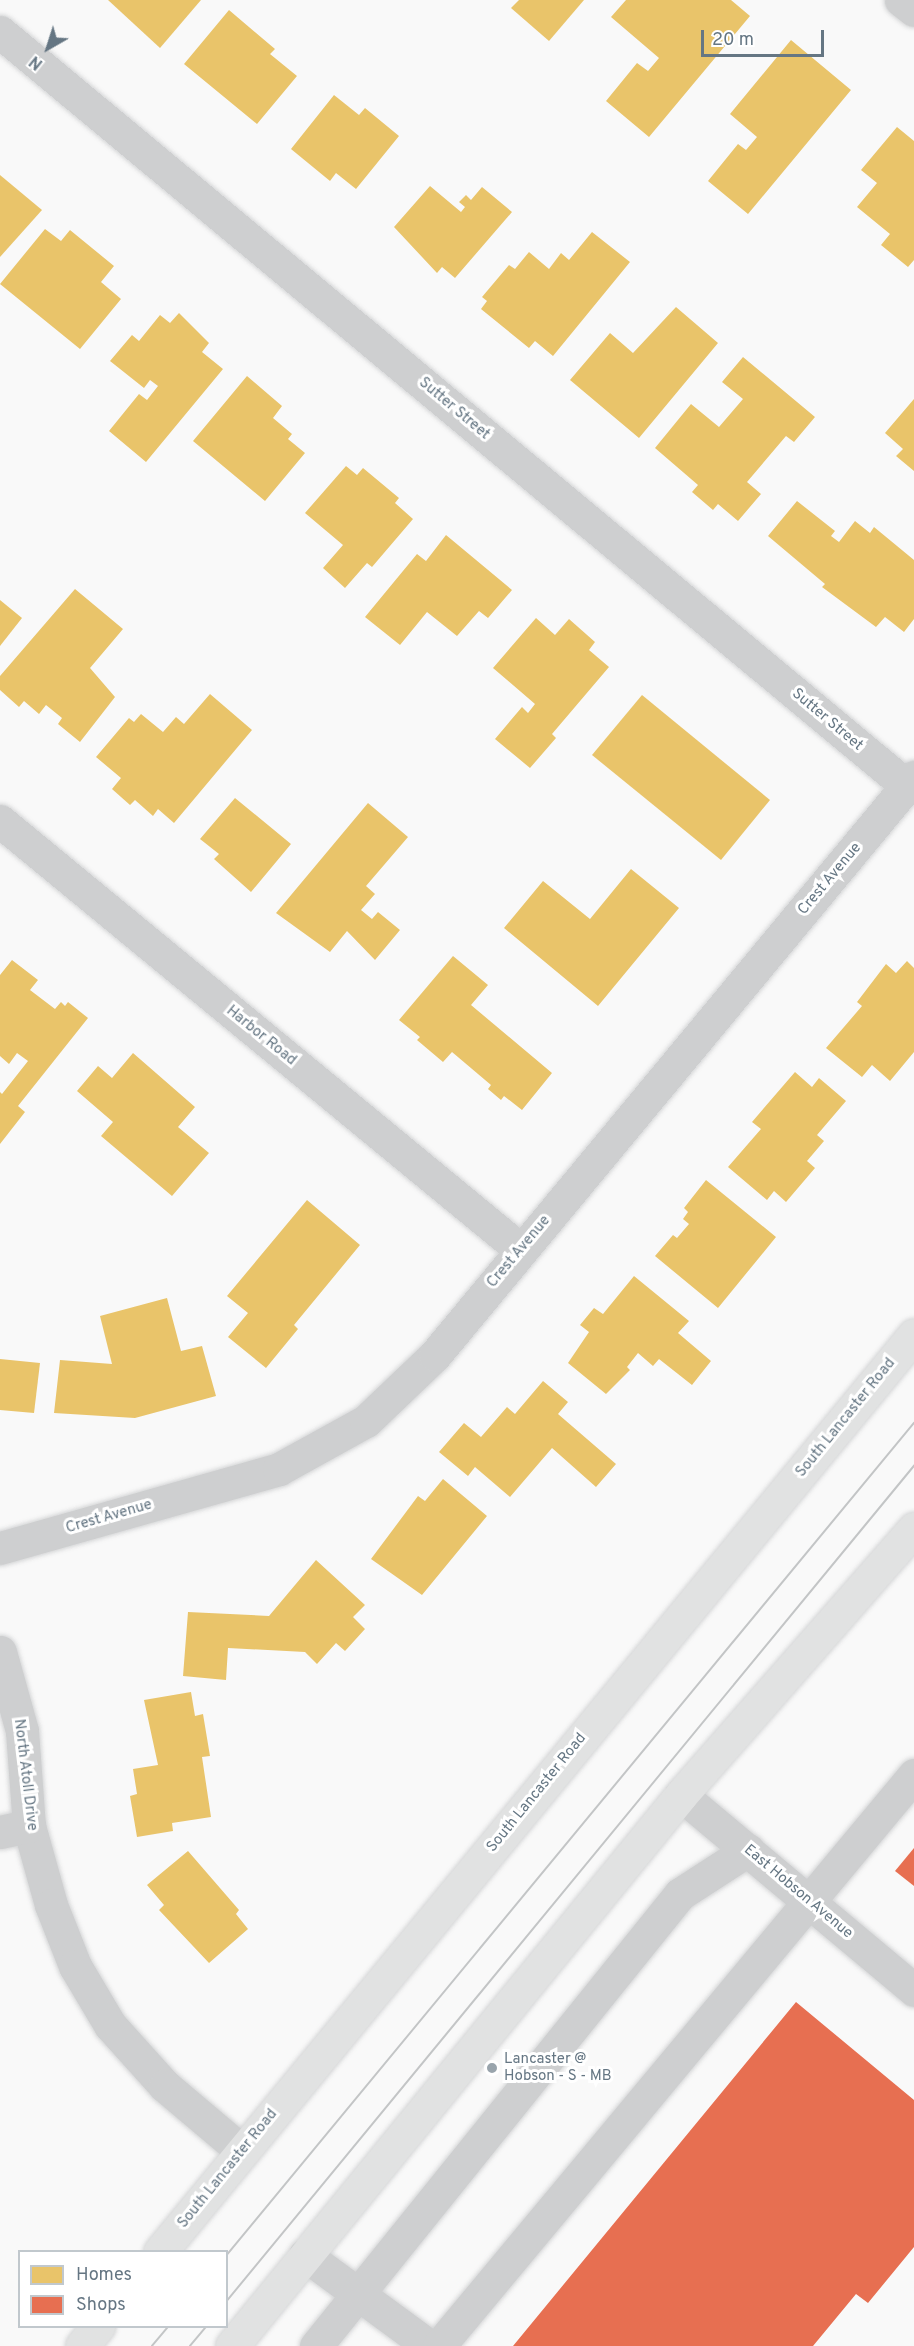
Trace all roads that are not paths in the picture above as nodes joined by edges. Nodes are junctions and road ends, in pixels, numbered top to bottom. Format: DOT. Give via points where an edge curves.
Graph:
graph roads {
  1 [pos="901,0"];
  2 [pos="914,10"];
  3 [pos="0,32"];
  4 [pos="910,782"];
  5 [pos="0,821"];
  6 [pos="521,1250"];
  7 [pos="914,1335"];
  8 [pos="914,1529"];
  9 [pos="0,1548"];
  10 [pos="0,1652"];
  11 [pos="914,1775"];
  12 [pos="681,1795"];
  13 [pos="15,1829"];
  14 [pos="748,1850"];
  15 [pos="810,1903"];
  16 [pos="914,1990"];
  17 [pos="242,2151"];
  18 [pos="162,2250"];
  19 [pos="305,2255"];
  20 [pos="357,2294"];
  21 [pos="96,2328"];
  22 [pos="82,2346"];
  23 [pos="232,2346"];
  24 [pos="316,2346"];
  25 [pos="429,2346"];
  26 [pos="439,2346"];
  1 -- 2 [label="street"];
  3 -- 4 [label="street, Sutter Street"];
  4 -- 6 [label="street, Crest Avenue"];
  5 -- 6 [label="street, Harbor Road"];
  6 -- 9 [label="street, Crest Avenue" via="435,1355 366,1420 279,1469"];
  7 -- 17 [label="main road, South Lancaster Road"];
  8 -- 12 [label="main road"];
  10 -- 13 [label="street, North Atoll Drive" via="22,1731"];
  11 -- 15 [label="street"];
  12 -- 14 [label="street, East Hobson Avenue"];
  12 -- 19 [label="main road"];
  13 -- 17 [label="street, North Atoll Drive" via="75,1966 110,2025 165,2086"];
  14 -- 15 [label="street, East Hobson Avenue"];
  14 -- 20 [label="street" via="680,1894"];
  15 -- 16 [label="street, East Hobson Avenue"];
  15 -- 26 [label="street"];
  17 -- 18 [label="main road, South Lancaster Road"];
  19 -- 20 [label="street"];
  19 -- 23 [label="main road"];
  20 -- 24 [label="street"];
  20 -- 25 [label="street"];
  21 -- 22 [label="main road"];
}
